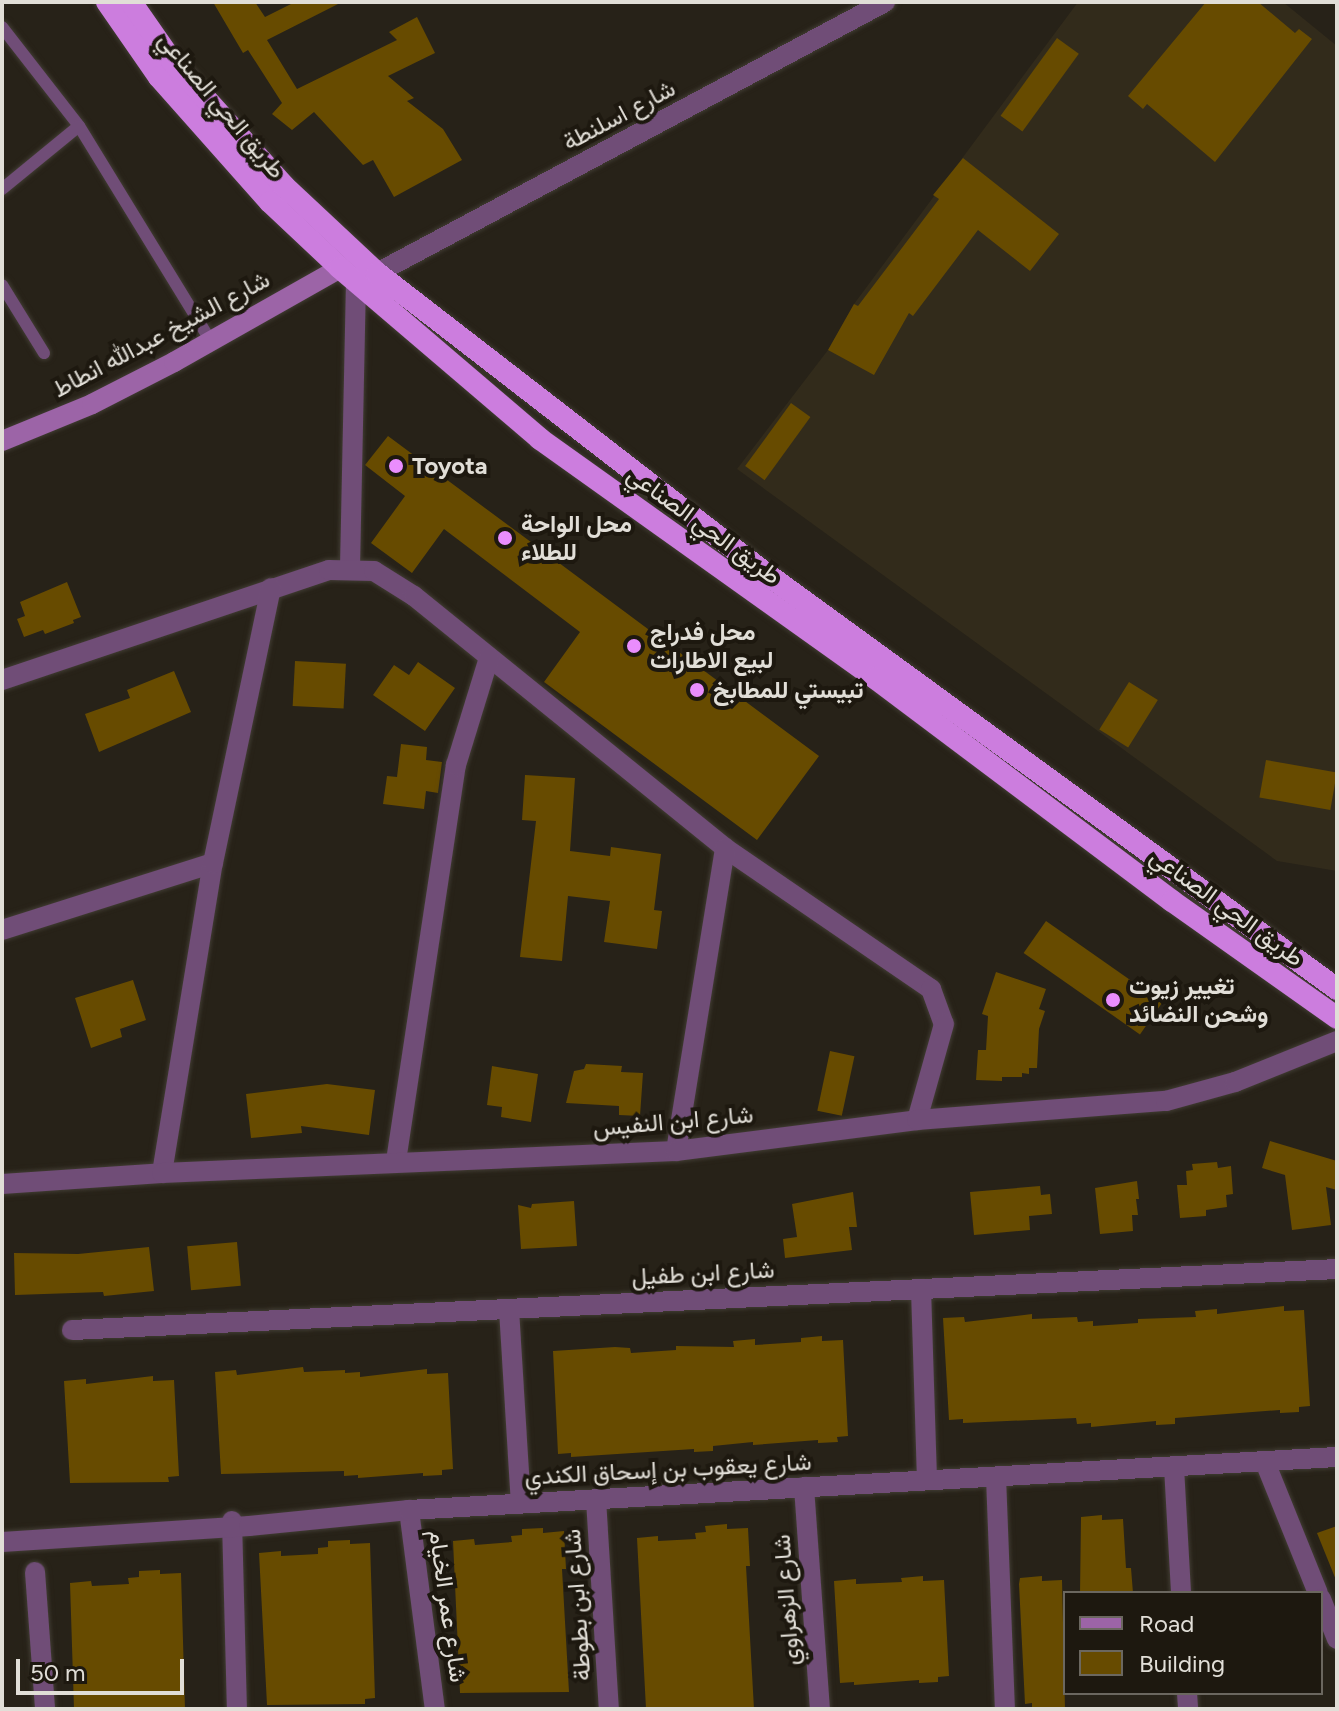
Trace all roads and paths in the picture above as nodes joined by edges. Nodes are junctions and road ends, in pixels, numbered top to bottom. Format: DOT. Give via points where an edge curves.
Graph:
graph roads {
  1 [pos="107,2"];
  2 [pos="131,2"];
  3 [pos="885,2"];
  4 [pos="2,27"];
  5 [pos="79,126"];
  6 [pos="2,189"];
  7 [pos="358,274"];
  8 [pos="2,285"];
  9 [pos="211,341"];
  10 [pos="44,353"];
  11 [pos="2,441"];
  12 [pos="350,568"];
  13 [pos="271,588"];
  14 [pos="489,658"];
  15 [pos="2,680"];
  16 [pos="725,848"];
  17 [pos="213,863"];
  18 [pos="2,930"];
  19 [pos="1337,989"];
  20 [pos="1337,1018"];
  21 [pos="1337,1041"];
  22 [pos="917,1120"];
  23 [pos="676,1151"];
  24 [pos="396,1161"];
  25 [pos="162,1173"];
  26 [pos="2,1184"];
  27 [pos="1337,1269"];
  28 [pos="921,1289"];
  29 [pos="509,1309"];
  30 [pos="72,1330"];
  31 [pos="1337,1457"];
  32 [pos="1265,1462"];
  33 [pos="1174,1467"];
  34 [pos="996,1477"];
  35 [pos="927,1480"];
  36 [pos="804,1487"];
  37 [pos="596,1499"];
  38 [pos="521,1503"];
  39 [pos="409,1510"];
  40 [pos="232,1524"];
  41 [pos="2,1542"];
  42 [pos="35,1572"];
  43 [pos="1181,1591"];
  44 [pos="1317,1591"];
  45 [pos="1323,1604"];
  46 [pos="1337,1639"];
  47 [pos="45,1709"];
  48 [pos="237,1709"];
  49 [pos="435,1709"];
  50 [pos="609,1709"];
  51 [pos="820,1709"];
  52 [pos="1005,1709"];
  1 -- 7 [label="highway, طريق الحي الصناعي" via="159,77 270,202"];
  2 -- 7 [label="highway, طريق الحي الصناعي" via="172,61"];
  3 -- 7 [label="street, شارع اسلنطة"];
  4 -- 5 [label="lane"];
  5 -- 6 [label="lane"];
  5 -- 9 [label="lane"];
  7 -- 9 [label="main road, شارع الشيخ عبدالله انطاط"];
  7 -- 12 [label="street"];
  7 -- 19 [label="highway, طريق الحي الصناعي"];
  7 -- 20 [label="highway, طريق الحي الصناعي" via="540,439"];
  8 -- 10 [label="lane"];
  9 -- 11 [label="main road, شارع الشيخ عبدالله انطاط" via="92,404"];
  12 -- 13 [label="street"];
  12 -- 14 [label="street" via="374,571 414,596"];
  13 -- 15 [label="street"];
  13 -- 17 [label="street"];
  14 -- 16 [label="street"];
  14 -- 24 [label="street" via="456,765"];
  16 -- 22 [label="street" via="931,989 944,1024"];
  16 -- 23 [label="street"];
  17 -- 18 [label="street"];
  17 -- 25 [label="street"];
  21 -- 22 [label="street, شارع ابن النفيس" via="1235,1082 1166,1101"];
  22 -- 23 [label="street, شارع ابن النفيس"];
  23 -- 24 [label="street, شارع ابن النفيس"];
  24 -- 25 [label="street, شارع ابن النفيس"];
  25 -- 26 [label="street, شارع ابن النفيس"];
  27 -- 28 [label="street, شارع ابن طفيل"];
  28 -- 29 [label="street, شارع ابن طفيل"];
  28 -- 35 [label="street"];
  29 -- 30 [label="street, شارع ابن طفيل"];
  29 -- 38 [label="street"];
  31 -- 32 [label="street, شارع يعقوب بن إسحاق الكندي"];
  32 -- 33 [label="street, شارع يعقوب بن إسحاق الكندي"];
  32 -- 44 [label="street"];
  33 -- 34 [label="street, شارع يعقوب بن إسحاق الكندي"];
  33 -- 43 [label="street"];
  34 -- 35 [label="street, شارع يعقوب بن إسحاق الكندي"];
  34 -- 52 [label="street"];
  35 -- 36 [label="street, شارع يعقوب بن إسحاق الكندي"];
  36 -- 37 [label="street, شارع يعقوب بن إسحاق الكندي"];
  36 -- 51 [label="street, شارع الزهراوي"];
  37 -- 38 [label="street, شارع يعقوب بن إسحاق الكندي"];
  37 -- 50 [label="street, شارع ابن بطوطة"];
  38 -- 39 [label="street, شارع يعقوب بن إسحاق الكندي"];
  39 -- 40 [label="street, شارع يعقوب بن إسحاق الكندي"];
  39 -- 49 [label="street, شارع عمر الخيام"];
  40 -- 41 [label="street, شارع يعقوب بن إسحاق الكندي"];
  40 -- 48 [label="street"];
  42 -- 47 [label="street"];
  45 -- 46 [label="street"];
}
